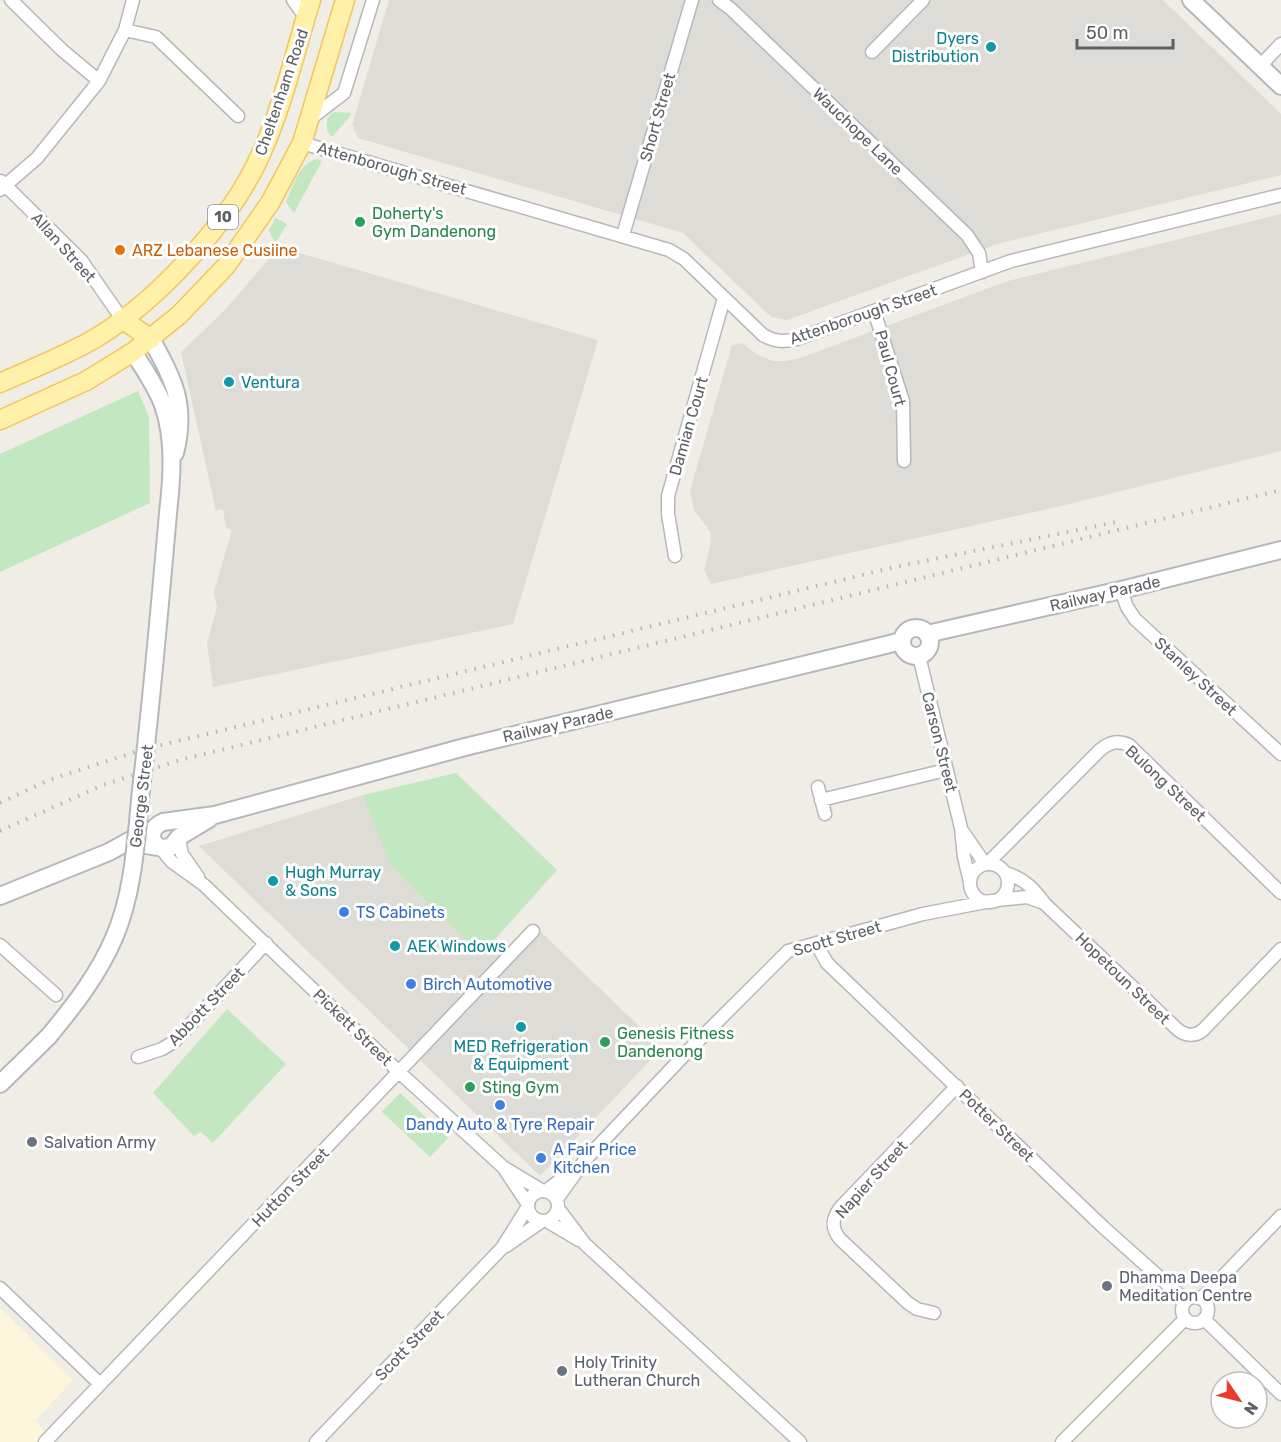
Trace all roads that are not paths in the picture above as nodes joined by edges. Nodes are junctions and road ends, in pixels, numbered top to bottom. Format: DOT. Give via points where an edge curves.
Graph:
graph roads {
  1 [pos="11,0"];
  2 [pos="133,0"];
  3 [pos="293,0"];
  4 [pos="345,0"];
  5 [pos="373,0"];
  6 [pos="692,0"];
  7 [pos="719,0"];
  8 [pos="923,0"];
  9 [pos="1191,0"];
  10 [pos="308,9"];
  11 [pos="125,30"];
  12 [pos="1281,44"];
  13 [pos="872,52"];
  14 [pos="1260,66"];
  15 [pos="99,81"];
  16 [pos="1281,86"];
  17 [pos="238,116"];
  18 [pos="310,119"];
  19 [pos="302,143"];
  20 [pos="2,185"];
  21 [pos="1281,195"];
  22 [pos="623,235"];
  23 [pos="982,272"];
  24 [pos="724,298"];
  25 [pos="874,311"];
  26 [pos="122,319"];
  27 [pos="151,339"];
  28 [pos="133,352"];
  29 [pos="0,383"];
  30 [pos="0,420"];
  31 [pos="904,461"];
  32 [pos="172,465"];
  33 [pos="1281,550"];
  34 [pos="675,556"];
  35 [pos="1121,590"];
  36 [pos="927,634"];
  37 [pos="902,641"];
  38 [pos="919,656"];
  39 [pos="1281,754"];
  40 [pos="946,770"];
  41 [pos="818,787"];
  42 [pos="821,800"];
  43 [pos="825,814"];
  44 [pos="215,815"];
  45 [pos="163,823"];
  46 [pos="961,828"];
  47 [pos="1023,829"];
  48 [pos="179,838"];
  49 [pos="158,846"];
  50 [pos="109,852"];
  51 [pos="986,864"];
  52 [pos="1004,872"];
  53 [pos="970,883"];
  54 [pos="204,885"];
  55 [pos="1281,893"];
  56 [pos="0,896"];
  57 [pos="992,901"];
  58 [pos="1045,904"];
  59 [pos="923,914"];
  60 [pos="533,931"];
  61 [pos="266,943"];
  62 [pos="816,943"];
  63 [pos="0,945"];
  64 [pos="1281,949"];
  65 [pos="56,995"];
  66 [pos="138,1057"];
  67 [pos="399,1072"];
  68 [pos="0,1084"];
  69 [pos="957,1086"];
  70 [pos="585,1160"];
  71 [pos="503,1167"];
  72 [pos="543,1190"];
  73 [pos="557,1203"];
  74 [pos="527,1205"];
  75 [pos="1281,1216"];
  76 [pos="544,1221"];
  77 [pos="585,1244"];
  78 [pos="502,1248"];
  79 [pos="0,1288"];
  80 [pos="1201,1299"];
  81 [pos="1186,1301"];
  82 [pos="934,1313"];
  83 [pos="1185,1319"];
  84 [pos="1204,1319"];
  85 [pos="100,1384"];
  86 [pos="1281,1394"];
  87 [pos="45,1442"];
  88 [pos="316,1442"];
  89 [pos="800,1442"];
  90 [pos="1062,1442"];
  1 -- 15 [label="street"];
  2 -- 11 [label="street"];
  3 -- 10 [label="street"];
  4 -- 18 [label="main road, Cheltenham Road / 10"];
  5 -- 18 [label="street" via="345,90"];
  6 -- 22 [label="street, Short Street"];
  7 -- 23 [label="street, Wauchope Lane" via="967,235 979,253"];
  8 -- 13 [label="street"];
  9 -- 14 [label="main road"];
  10 -- 26 [label="main road, Cheltenham Road / 10" via="261,155 237,199 162,286"];
  11 -- 15 [label="street"];
  11 -- 17 [label="street" via="156,37"];
  12 -- 14 [label="street"];
  14 -- 16 [label="main road"];
  15 -- 20 [label="street" via="37,158"];
  18 -- 19 [label="main road, Cheltenham Road / 10"];
  19 -- 22 [label="street, Attenborough Street"];
  19 -- 27 [label="main road, Cheltenham Road / 10" via="270,203 236,254 192,303"];
  20 -- 26 [label="street, Allan Street" via="81,261"];
  21 -- 23 [label="street, Attenborough Street" via="1011,261"];
  22 -- 24 [label="street, Attenborough Street" via="678,254"];
  23 -- 25 [label="street, Attenborough Street"];
  24 -- 25 [label="street, Attenborough Street" via="763,335 781,341 797,339"];
  24 -- 34 [label="street, Damian Court" via="668,496"];
  25 -- 31 [label="street, Paul Court" via="903,401"];
  26 -- 27 [label="main road"];
  26 -- 28 [label="main road"];
  26 -- 29 [label="main road, Cheltenham Road / 10" via="98,337"];
  27 -- 28 [label="main road, 10"];
  27 -- 32 [label="main road, George Street" via="170,373 180,413"];
  28 -- 30 [label="main road, 10" via="86,381"];
  28 -- 32 [label="main road, George Street" via="164,407"];
  32 -- 68 [label="main road, George Street, bridge" via="149,724 124,907 115,936 85,991 48,1037"];
  33 -- 35 [label="main road, Railway Parade"];
  35 -- 36 [label="main road, Railway Parade"];
  35 -- 39 [label="street, Stanley Street" via="1135,618"];
  36 -- 37 [label="main road" via="912,628"];
  36 -- 38 [label="main road" via="930,646"];
  37 -- 38 [label="main road" via="908,654"];
  37 -- 44 [label="main road, Railway Parade" via="465,747"];
  38 -- 40 [label="street, Carson Street"];
  40 -- 42 [label="street"];
  40 -- 46 [label="street, Carson Street"];
  41 -- 42 [label="street"];
  42 -- 43 [label="street"];
  44 -- 45 [label="main road, Railway Parade"];
  44 -- 48 [label="main road, Railway Parade"];
  45 -- 48 [label="main road" via="177,828"];
  45 -- 49 [label="main road" via="152,833"];
  45 -- 50 [label="main road"];
  46 -- 51 [label="street, Carson Street"];
  46 -- 53 [label="street, Carson Street"];
  47 -- 51 [label="street, Bulong Street"];
  47 -- 52 [label="street, Bulong Street" via="1008,852"];
  47 -- 55 [label="street, Bulong Street" via="1100,750 1121,741"];
  48 -- 49 [label="main road" via="171,847"];
  48 -- 54 [label="street, Pickett Street" via="182,854"];
  49 -- 50 [label="main road" via="141,845"];
  49 -- 54 [label="street, Pickett Street" via="172,862"];
  50 -- 56 [label="main road"];
  51 -- 52 [label="street" via="998,866"];
  51 -- 53 [label="street" via="975,871"];
  52 -- 57 [label="street" via="1006,890"];
  52 -- 58 [label="street, Hopetoun Street" via="1028,884"];
  53 -- 57 [label="street" via="978,898"];
  53 -- 59 [label="street, Scott Street" via="958,902"];
  54 -- 61 [label="street, Pickett Street"];
  57 -- 58 [label="street" via="1027,897"];
  57 -- 59 [label="street, Scott Street"];
  58 -- 64 [label="street, Hopetoun Street" via="1187,1035 1203,1030"];
  59 -- 62 [label="street, Scott Street"];
  60 -- 67 [label="street, Hutton Street"];
  61 -- 66 [label="street, Abbott Street" via="175,1041"];
  61 -- 67 [label="street, Pickett Street"];
  62 -- 69 [label="street, Potter Street" via="827,963"];
  62 -- 70 [label="street, Scott Street" via="794,948 779,958"];
  63 -- 65 [label="street"];
  67 -- 71 [label="street, Pickett Street"];
  67 -- 85 [label="street, Hutton Street"];
  69 -- 81 [label="street, Potter Street"];
  69 -- 82 [label="street, Napier Street" via="840,1208 833,1222 840,1239 908,1303"];
  70 -- 72 [label="street, Scott Street"];
  70 -- 73 [label="street, Scott Street"];
  71 -- 72 [label="street, Pickett Street"];
  71 -- 74 [label="street, Pickett Street"];
  72 -- 73 [label="street" via="550,1192"];
  72 -- 74 [label="street" via="532,1194"];
  73 -- 76 [label="street" via="554,1216"];
  73 -- 77 [label="street"];
  74 -- 76 [label="street" via="532,1217"];
  74 -- 78 [label="street, Scott Street"];
  75 -- 80 [label="street"];
  76 -- 77 [label="street"];
  76 -- 78 [label="street, Scott Street"];
  77 -- 89 [label="street"];
  78 -- 88 [label="street, Scott Street"];
  79 -- 85 [label="street"];
  80 -- 81 [label="street"];
  80 -- 84 [label="street" via="1208,1310"];
  81 -- 83 [label="street" via="1182,1310"];
  83 -- 84 [label="street" via="1196,1323"];
  83 -- 90 [label="street"];
  84 -- 86 [label="street"];
  85 -- 87 [label="street, Hutton Street"];
}
